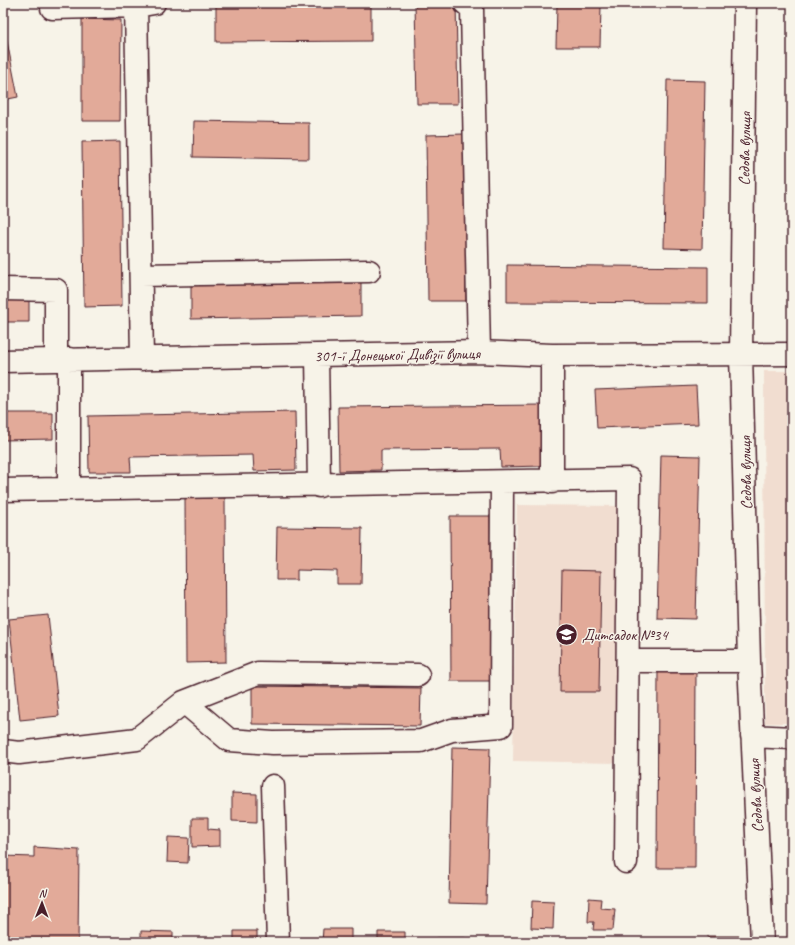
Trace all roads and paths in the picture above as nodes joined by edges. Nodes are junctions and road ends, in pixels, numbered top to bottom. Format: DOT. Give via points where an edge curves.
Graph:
graph roads {
  1 [pos="465,3"];
  2 [pos="745,3"];
  3 [pos="142,4"];
  4 [pos="52,8"];
  5 [pos="369,272"];
  6 [pos="141,275"];
  7 [pos="3,289"];
  8 [pos="479,352"];
  9 [pos="741,354"];
  10 [pos="792,354"];
  11 [pos="317,355"];
  12 [pos="552,355"];
  13 [pos="63,359"];
  14 [pos="142,359"];
  15 [pos="3,361"];
  16 [pos="502,482"];
  17 [pos="552,482"];
  18 [pos="319,486"];
  19 [pos="69,489"];
  20 [pos="3,490"];
  21 [pos="628,661"];
  22 [pos="749,661"];
  23 [pos="418,675"];
  24 [pos="184,702"];
  25 [pos="752,736"];
  26 [pos="792,738"];
  27 [pos="3,751"];
  28 [pos="273,786"];
  29 [pos="626,862"];
  30 [pos="278,942"];
  31 [pos="762,942"];
  1 -- 8 [label="street" via="472,9"];
  2 -- 9 [label="street, Седова вулиця"];
  3 -- 4 [label="street"];
  3 -- 6 [label="street"];
  5 -- 6 [label="street"];
  6 -- 14 [label="street"];
  7 -- 13 [label="street" via="56,290"];
  8 -- 11 [label="street, 301-ї Донецької Дивізії вулиця"];
  8 -- 12 [label="street, 301-ї Донецької Дивізії вулиця"];
  9 -- 10 [label="street, 301-ї Донецької Дивізії вулиця"];
  9 -- 12 [label="street, 301-ї Донецької Дивізії вулиця"];
  9 -- 22 [label="street, Седова вулиця"];
  11 -- 14 [label="street, 301-ї Донецької Дивізії вулиця"];
  11 -- 18 [label="street"];
  12 -- 17 [label="street"];
  13 -- 14 [label="street, 301-ї Донецької Дивізії вулиця"];
  13 -- 15 [label="street, 301-ї Донецької Дивізії вулиця"];
  13 -- 19 [label="street"];
  16 -- 17 [label="street"];
  16 -- 18 [label="street"];
  16 -- 24 [label="street" via="501,726 452,730 421,741 273,743 229,740"];
  17 -- 21 [label="street" via="629,479"];
  18 -- 19 [label="street"];
  19 -- 20 [label="street"];
  21 -- 22 [label="street"];
  21 -- 29 [label="street"];
  22 -- 25 [label="street, Седова вулиця"];
  23 -- 24 [label="street" via="258,673"];
  24 -- 27 [label="street" via="137,739 19,753"];
  25 -- 26 [label="street"];
  25 -- 31 [label="street, Седова вулиця"];
  28 -- 30 [label="street"];
}
